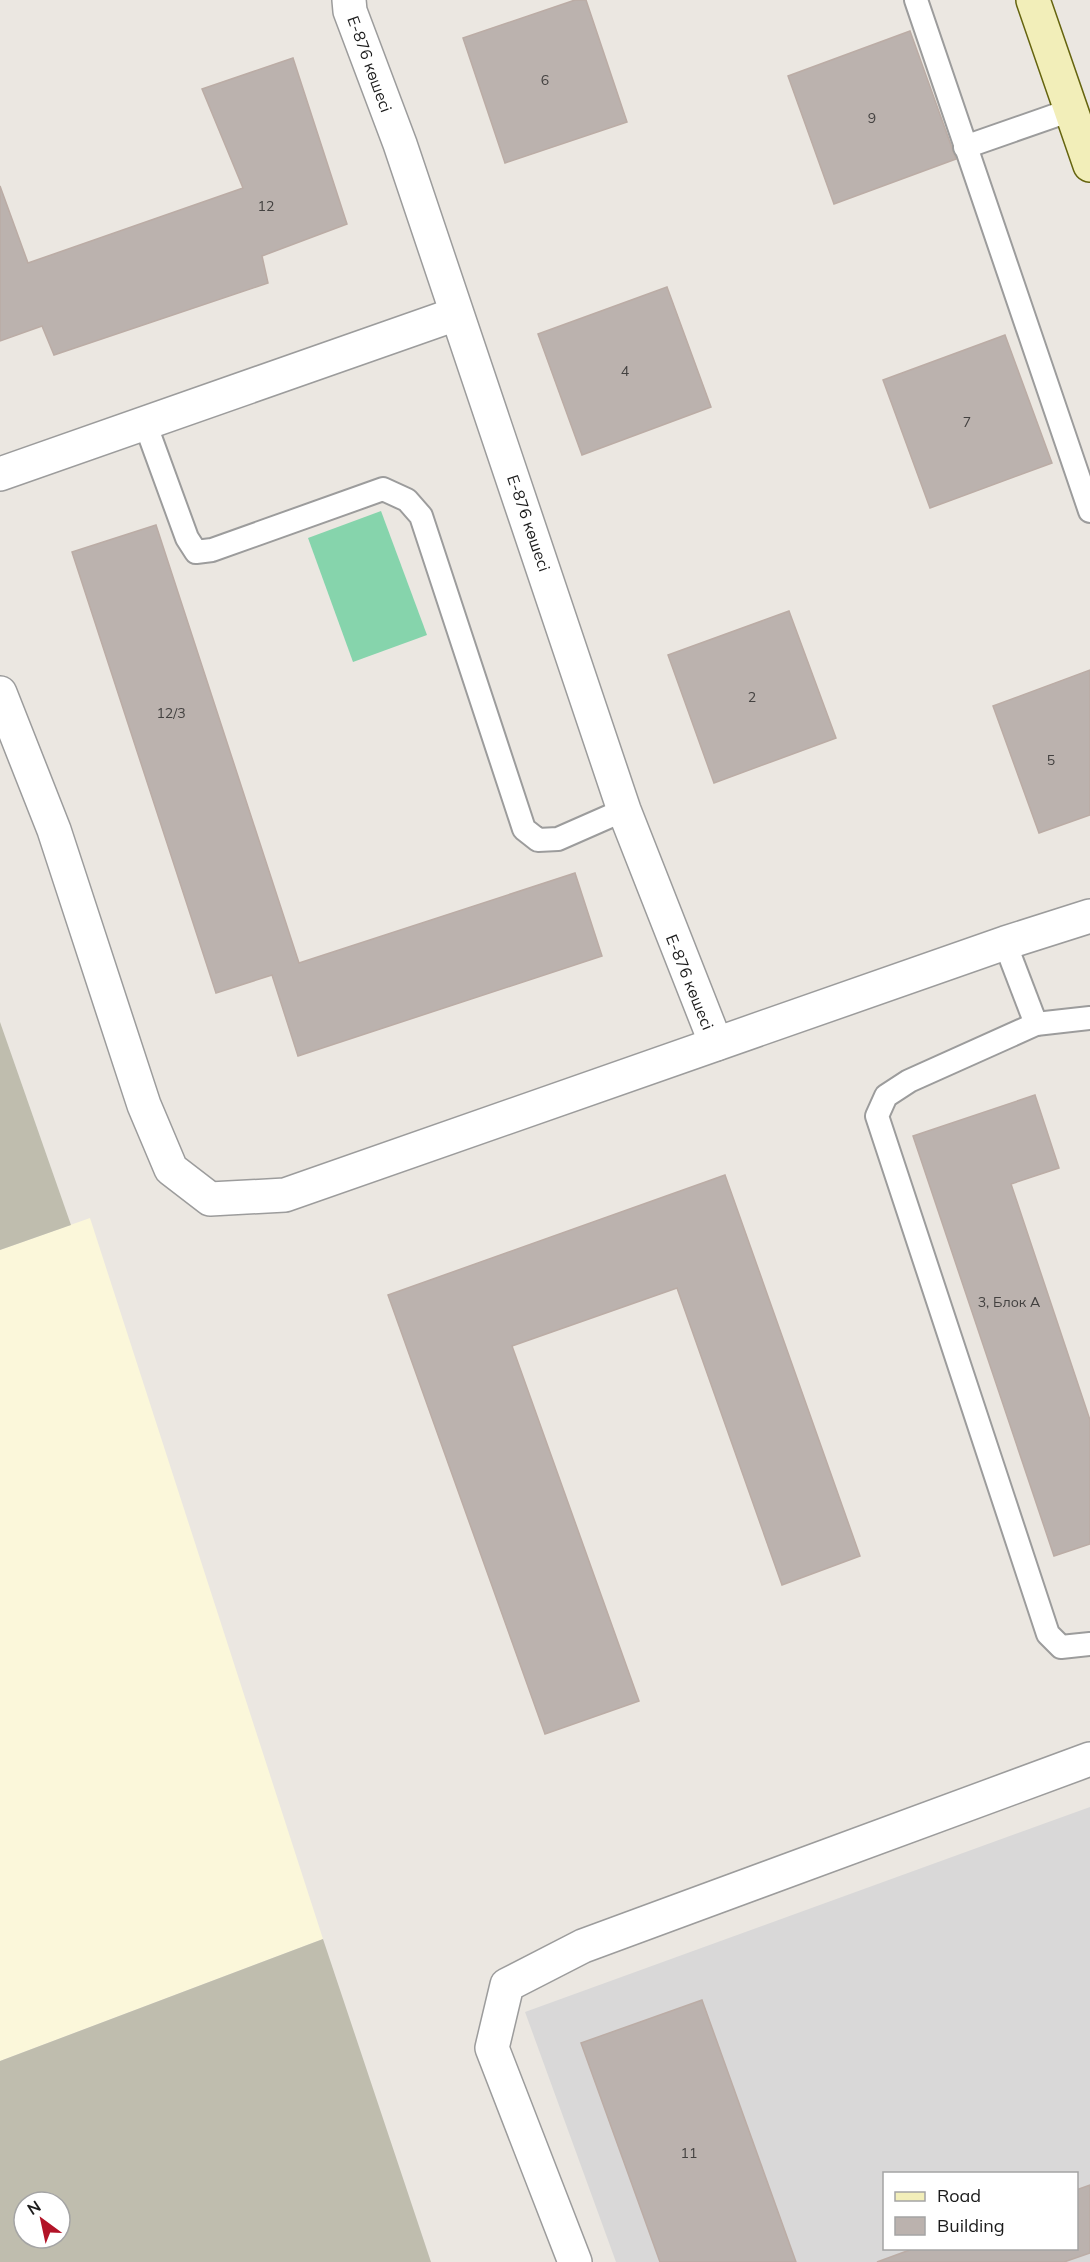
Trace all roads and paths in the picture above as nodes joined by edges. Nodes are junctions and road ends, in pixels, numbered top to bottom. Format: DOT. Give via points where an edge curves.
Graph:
graph roads {
  1 [pos="349,0"];
  2 [pos="916,0"];
  3 [pos="1034,0"];
  4 [pos="1071,110"];
  5 [pos="965,147"];
  6 [pos="1090,165"];
  7 [pos="456,314"];
  8 [pos="145,423"];
  9 [pos="0,474"];
  10 [pos="1090,511"];
  11 [pos="0,693"];
  12 [pos="624,810"];
  13 [pos="1090,916"];
  14 [pos="1005,943"];
  15 [pos="1090,1018"];
  16 [pos="1036,1024"];
  17 [pos="716,1044"];
  18 [pos="1090,1644"];
  19 [pos="1090,1759"];
  20 [pos="575,2262"];
  1 -- 7 [label="street, Е-876 көшесі"];
  2 -- 5 [label="lane"];
  3 -- 4 [label="street"];
  4 -- 5 [label="lane"];
  4 -- 6 [label="street"];
  5 -- 10 [label="lane"];
  7 -- 8 [label="street"];
  7 -- 12 [label="street, Е-876 көшесі"];
  8 -- 9 [label="street"];
  8 -- 12 [label="lane" via="187,538 196,552 212,550 382,489 407,500 421,516 524,829 538,840 558,839"];
  11 -- 17 [label="street" via="54,830 144,1105 171,1169 210,1199 285,1195"];
  12 -- 17 [label="street, Е-876 көшесі"];
  13 -- 14 [label="street"];
  14 -- 16 [label="lane"];
  14 -- 17 [label="street"];
  15 -- 16 [label="lane"];
  16 -- 18 [label="lane" via="909,1081 886,1096 877,1116 1048,1634 1061,1647"];
  19 -- 20 [label="street" via="583,1946 507,1985 492,2048"];
}
